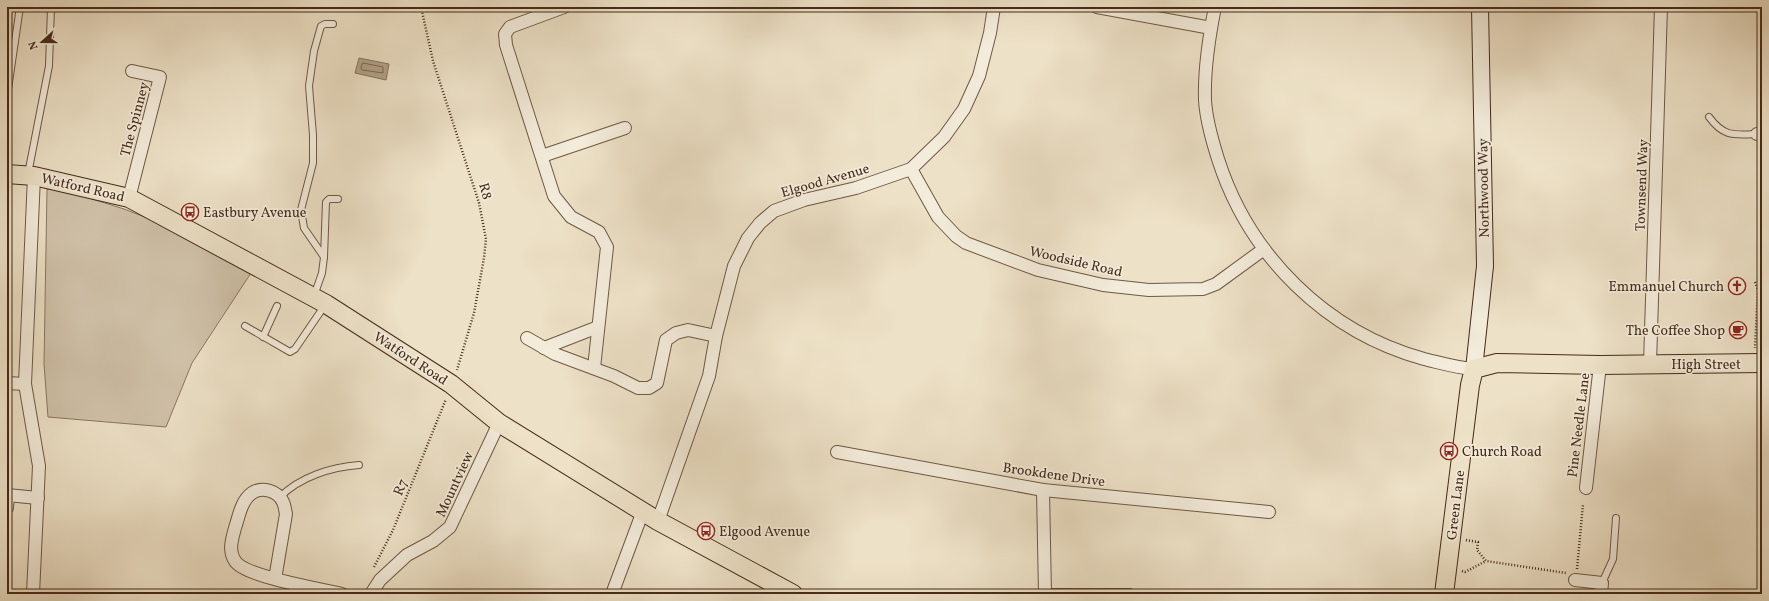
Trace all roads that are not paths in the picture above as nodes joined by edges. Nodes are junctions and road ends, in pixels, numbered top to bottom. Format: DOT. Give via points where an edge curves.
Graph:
graph roads {
  1 [pos="20,7"];
  2 [pos="51,7"];
  3 [pos="564,7"];
  4 [pos="994,7"];
  5 [pos="1098,7"];
  6 [pos="1215,7"];
  7 [pos="1480,7"];
  8 [pos="1661,7"];
  9 [pos="333,24"];
  10 [pos="1211,28"];
  11 [pos="132,71"];
  12 [pos="7,96"];
  13 [pos="1709,117"];
  14 [pos="625,128"];
  15 [pos="1759,134"];
  16 [pos="542,156"];
  17 [pos="911,169"];
  18 [pos="7,174"];
  19 [pos="31,176"];
  20 [pos="129,198"];
  21 [pos="338,199"];
  22 [pos="1264,249"];
  23 [pos="324,257"];
  24 [pos="319,301"];
  25 [pos="278,306"];
  26 [pos="245,326"];
  27 [pos="598,327"];
  28 [pos="716,336"];
  29 [pos="263,337"];
  30 [pos="527,338"];
  31 [pos="544,348"];
  32 [pos="1758,360"];
  33 [pos="1650,364"];
  34 [pos="1600,365"];
  35 [pos="594,368"];
  36 [pos="1474,369"];
  37 [pos="7,383"];
  38 [pos="25,384"];
  39 [pos="499,423"];
  40 [pos="837,452"];
  41 [pos="359,465"];
  42 [pos="1586,488"];
  43 [pos="1043,490"];
  44 [pos="8,495"];
  45 [pos="280,497"];
  46 [pos="38,498"];
  47 [pos="7,508"];
  48 [pos="643,511"];
  49 [pos="1269,512"];
  50 [pos="1616,518"];
  51 [pos="658,521"];
  52 [pos="1576,577"];
  53 [pos="275,579"];
  54 [pos="1602,589"];
  55 [pos="1130,592"];
  56 [pos="1045,593"];
  57 [pos="33,594"];
  58 [pos="342,594"];
  59 [pos="371,594"];
  60 [pos="612,594"];
  61 [pos="793,594"];
  62 [pos="1444,594"];
  1 -- 12 [label="lane"];
  2 -- 19 [label="lane" via="49,66"];
  3 -- 16 [label="street" via="510,27 505,34 506,45"];
  4 -- 17 [label="street, Elgood Avenue" via="979,76 964,109 944,137"];
  5 -- 10 [label="street"];
  6 -- 10 [label="street"];
  7 -- 36 [label="street, Northwood Way" via="1485,266"];
  8 -- 33 [label="street, Townsend Way"];
  9 -- 23 [label="lane" via="321,26 314,52 309,86 313,163 301,210 304,228"];
  10 -- 22 [label="street" via="1205,100 1214,146 1230,191 1244,219"];
  11 -- 20 [label="street, The Spinney" via="160,77"];
  13 -- 15 [label="lane" via="1718,129 1726,133"];
  14 -- 16 [label="street"];
  16 -- 27 [label="street" via="554,196 561,207 571,217 599,232 607,248"];
  17 -- 22 [label="street, Woodside Road" via="938,217 966,243 1038,270 1103,285 1142,289 1203,289 1216,284"];
  17 -- 28 [label="street, Elgood Avenue" via="856,188 804,200 774,211 748,238 734,266"];
  18 -- 19 [label="main road, Watford Road"];
  19 -- 20 [label="main road, Watford Road"];
  19 -- 38 [label="street"];
  20 -- 24 [label="main road, Watford Road"];
  21 -- 23 [label="lane" via="329,198 326,202"];
  22 -- 36 [label="street" via="1297,287 1354,331 1398,352 1460,368"];
  23 -- 24 [label="lane"];
  24 -- 29 [label="lane" via="295,349 290,352"];
  24 -- 39 [label="main road, Watford Road" via="451,384"];
  25 -- 29 [label="lane"];
  26 -- 29 [label="lane"];
  27 -- 31 [label="street"];
  27 -- 35 [label="street"];
  28 -- 35 [label="street" via="688,330 676,333 666,340 657,383 649,388 638,388"];
  28 -- 51 [label="street, Elgood Avenue" via="709,376"];
  30 -- 31 [label="street"];
  31 -- 35 [label="street"];
  32 -- 33 [label="main road, High Street"];
  33 -- 34 [label="main road"];
  34 -- 36 [label="main road" via="1497,363"];
  34 -- 42 [label="street, Pine Needle Lane"];
  36 -- 62 [label="main road, Green Lane"];
  37 -- 38 [label="street"];
  38 -- 46 [label="street" via="39,466"];
  39 -- 48 [label="main road, Watford Road"];
  39 -- 59 [label="street, Mountview" via="450,527 433,541 407,555 380,580"];
  40 -- 43 [label="street, Brookdene Drive"];
  41 -- 45 [label="lane" via="323,472 300,481"];
  43 -- 49 [label="street, Brookdene Drive"];
  43 -- 56 [label="street"];
  44 -- 46 [label="street"];
  44 -- 47 [label="street"];
  45 -- 53 [label="street" via="284,502 286,514"];
  45 -- 53 [label="street" via="270,490 254,492 249,496 242,507 231,541 232,556 241,567"];
  46 -- 57 [label="street"];
  48 -- 51 [label="main road, Watford Road"];
  48 -- 60 [label="street"];
  50 -- 54 [label="lane" via="1613,559"];
  51 -- 61 [label="main road, Watford Road"];
  52 -- 54 [label="street"];
  53 -- 58 [label="street"];
  55 -- 56 [label="lane"];
}
